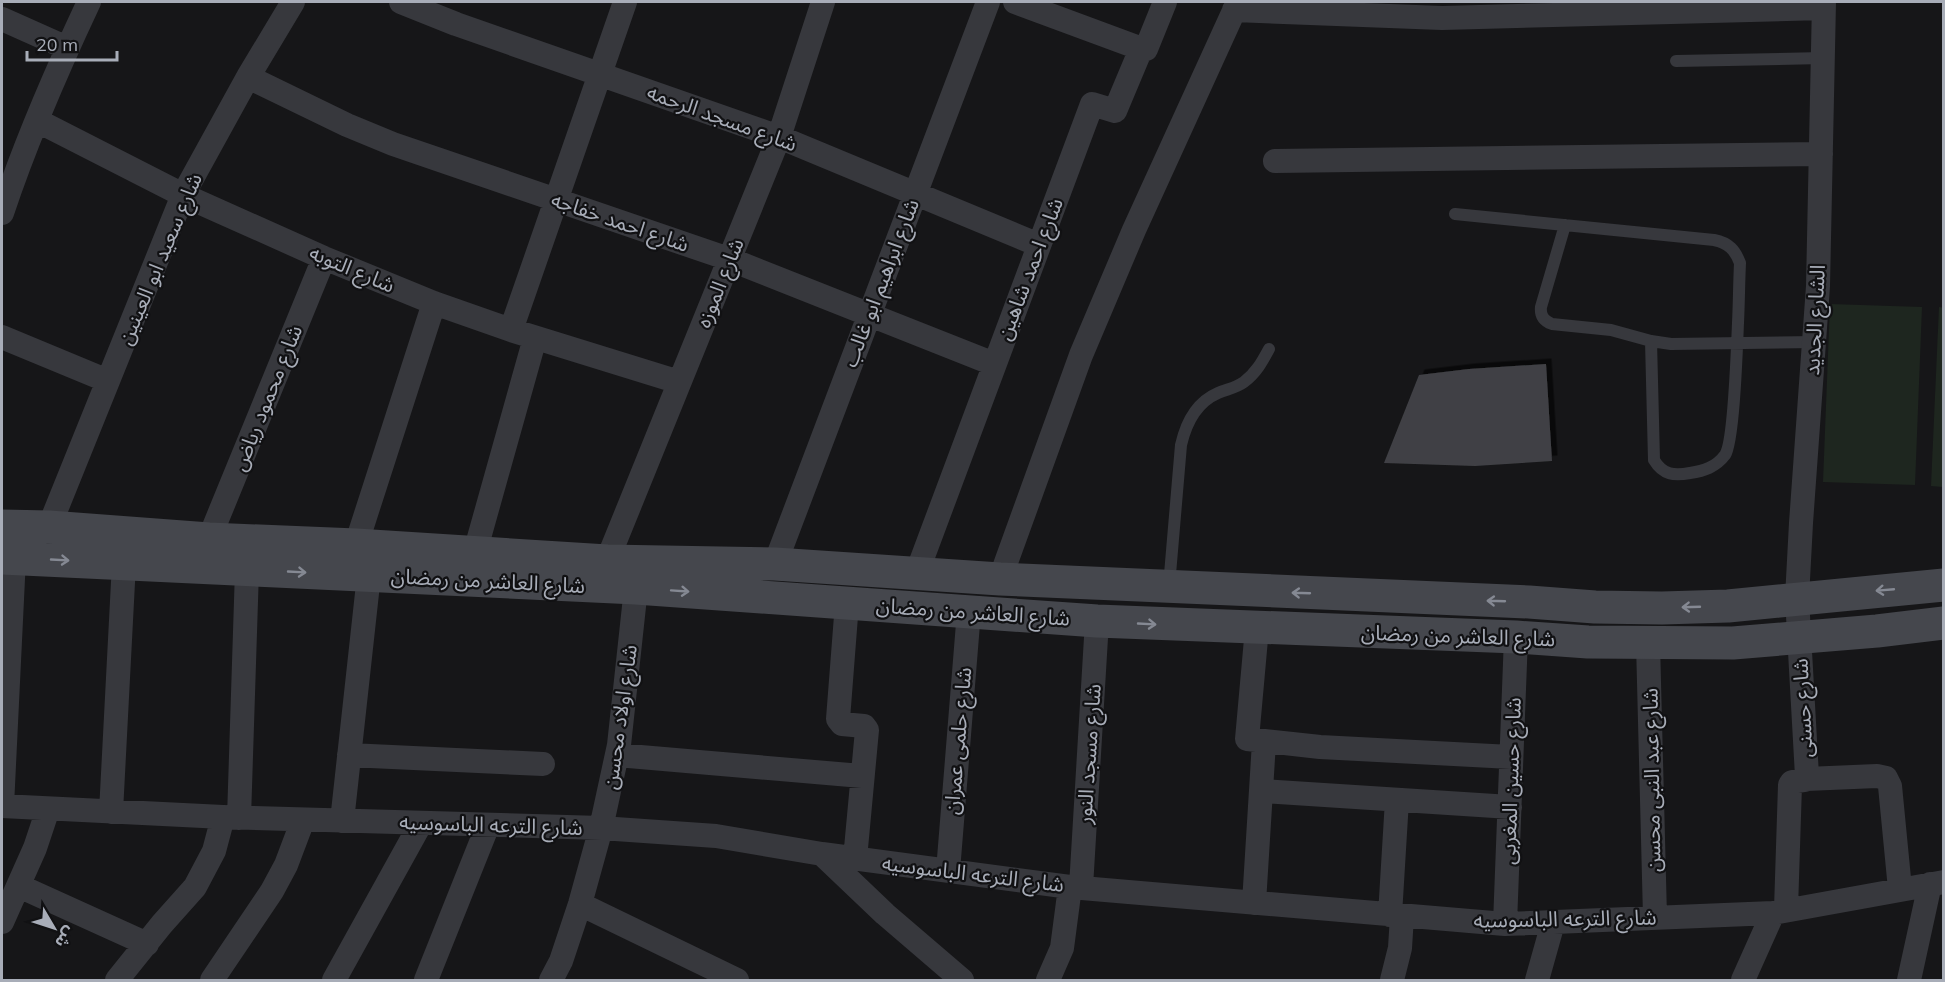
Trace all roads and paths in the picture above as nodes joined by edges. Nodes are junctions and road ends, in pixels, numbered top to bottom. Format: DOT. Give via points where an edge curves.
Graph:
graph roads {
  1 [pos="89,2"];
  2 [pos="292,2"];
  3 [pos="401,2"];
  4 [pos="625,2"];
  5 [pos="823,2"];
  6 [pos="988,2"];
  7 [pos="1015,2"];
  8 [pos="1165,2"];
  9 [pos="1823,5"];
  10 [pos="1236,6"];
  11 [pos="1659,7"];
  12 [pos="1053,8"];
  13 [pos="2,19"];
  14 [pos="67,48"];
  15 [pos="1142,49"];
  16 [pos="1823,58"];
  17 [pos="1676,61"];
  18 [pos="599,74"];
  19 [pos="248,77"];
  20 [pos="38,121"];
  21 [pos="779,137"];
  22 [pos="1821,154"];
  23 [pos="1275,161"];
  24 [pos="6,183"];
  25 [pos="915,194"];
  26 [pos="183,195"];
  27 [pos="556,200"];
  28 [pos="2,213"];
  29 [pos="1455,214"];
  30 [pos="1565,225"];
  31 [pos="1039,245"];
  32 [pos="324,258"];
  33 [pos="729,259"];
  34 [pos="434,303"];
  35 [pos="869,315"];
  36 [pos="511,330"];
  37 [pos="2,337"];
  38 [pos="535,338"];
  39 [pos="1651,342"];
  40 [pos="1815,342"];
  41 [pos="1737,343"];
  42 [pos="1269,349"];
  43 [pos="994,364"];
  44 [pos="108,381"];
  45 [pos="680,382"];
  46 [pos="2,526"];
  47 [pos="49,527"];
  48 [pos="209,538"];
  49 [pos="356,545"];
  50 [pos="475,552"];
  51 [pos="8,558"];
  52 [pos="607,561"];
  53 [pos="124,563"];
  54 [pos="775,564"];
  55 [pos="247,570"];
  56 [pos="369,575"];
  57 [pos="916,575"];
  58 [pos="1000,579"];
  59 [pos="1944,585"];
  60 [pos="636,588"];
  61 [pos="1184,588"];
  62 [pos="1797,598"];
  63 [pos="847,603"];
  64 [pos="969,611"];
  65 [pos="1097,621"];
  66 [pos="1944,623"];
  67 [pos="1192,626"];
  68 [pos="1257,628"];
  69 [pos="1516,637"];
  70 [pos="1799,638"];
  71 [pos="1648,643"];
  72 [pos="1264,742"];
  73 [pos="349,755"];
  74 [pos="617,755"];
  75 [pos="1511,757"];
  76 [pos="543,764"];
  77 [pos="862,776"];
  78 [pos="1806,779"];
  79 [pos="1261,791"];
  80 [pos="1397,800"];
  81 [pos="2,806"];
  82 [pos="1510,807"];
  83 [pos="48,809"];
  84 [pos="111,812"];
  85 [pos="231,818"];
  86 [pos="303,820"];
  87 [pos="342,820"];
  88 [pos="421,823"];
  89 [pos="488,825"];
  90 [pos="601,828"];
  91 [pos="822,854"];
  92 [pos="855,859"];
  93 [pos="948,871"];
  94 [pos="1937,883"];
  95 [pos="19,886"];
  96 [pos="1075,887"];
  97 [pos="1900,889"];
  98 [pos="1254,903"];
  99 [pos="580,904"];
  100 [pos="1780,911"];
  101 [pos="1396,915"];
  102 [pos="1655,917"];
  103 [pos="2,922"];
  104 [pos="1554,923"];
  105 [pos="1505,924"];
  106 [pos="147,944"];
  107 [pos="117,981"];
  108 [pos="212,981"];
  109 [pos="334,981"];
  110 [pos="426,981"];
  111 [pos="551,981"];
  112 [pos="737,981"];
  113 [pos="962,981"];
  114 [pos="1048,981"];
  115 [pos="1392,981"];
  116 [pos="1537,981"];
  117 [pos="1743,981"];
  118 [pos="1909,981"];
  1 -- 14 [label="street"];
  2 -- 19 [label="street, شارع سعيد ابو العينين"];
  3 -- 18 [label="street, شارع مسجد الرحمه"];
  4 -- 18 [label="street"];
  5 -- 21 [label="street, شارع الموزه"];
  6 -- 25 [label="street, شارع ابراهيم ابو غالب"];
  7 -- 12 [label="street"];
  8 -- 15 [label="street, شارع احمد شاهين" via="1146,49"];
  9 -- 11 [label="street"];
  9 -- 16 [label="street, الشارع الجديد"];
  10 -- 11 [label="street" via="1442,18"];
  10 -- 58 [label="street" via="1138,220 1082,355"];
  12 -- 15 [label="street"];
  13 -- 14 [label="street"];
  14 -- 20 [label="street"];
  15 -- 31 [label="street, شارع احمد شاهين" via="1115,111 1092,104"];
  16 -- 17 [label="lane"];
  16 -- 22 [label="street, الشارع الجديد"];
  18 -- 21 [label="street, شارع مسجد الرحمه"];
  18 -- 27 [label="street"];
  19 -- 26 [label="street, شارع سعيد ابو العينين"];
  19 -- 27 [label="street, شارع احمد خفاجه" via="393,144"];
  20 -- 24 [label="street"];
  20 -- 26 [label="street, شارع التوبه"];
  21 -- 25 [label="street, شارع مسجد الرحمه"];
  21 -- 33 [label="street, شارع الموزه"];
  22 -- 23 [label="street"];
  22 -- 40 [label="street, الشارع الجديد"];
  24 -- 28 [label="street"];
  25 -- 31 [label="street, شارع مسجد الرحمه"];
  25 -- 35 [label="street, شارع ابراهيم ابو غالب"];
  26 -- 32 [label="street, شارع التوبه"];
  26 -- 44 [label="street, شارع سعيد ابو العينين"];
  27 -- 33 [label="street, شارع احمد خفاجه"];
  27 -- 36 [label="street"];
  29 -- 30 [label="lane"];
  30 -- 39 [label="lane" via="1541,307 1542,318 1552,324 1611,330"];
  30 -- 41 [label="lane" via="1714,240 1730,246 1740,263"];
  31 -- 43 [label="street, شارع احمد شاهين"];
  32 -- 34 [label="street, شارع التوبه"];
  32 -- 48 [label="street, شارع محمود رياض"];
  33 -- 35 [label="street, شارع احمد خفاجه"];
  33 -- 45 [label="street, شارع الموزه"];
  34 -- 36 [label="street, شارع التوبه"];
  34 -- 49 [label="street"];
  35 -- 43 [label="street, شارع احمد خفاجه"];
  35 -- 54 [label="street, شارع ابراهيم ابو غالب"];
  36 -- 38 [label="street, شارع التوبه"];
  37 -- 44 [label="street"];
  38 -- 45 [label="street, شارع التوبه"];
  38 -- 50 [label="street"];
  39 -- 41 [label="lane"];
  39 -- 41 [label="lane" via="1654,460 1662,471 1679,475 1705,471 1730,446"];
  40 -- 41 [label="lane"];
  40 -- 62 [label="street, الشارع الجديد"];
  42 -- 61 [label="lane" via="1253,375 1210,397 1187,425 1181,445"];
  43 -- 57 [label="street, شارع احمد شاهين"];
  44 -- 47 [label="street, شارع سعيد ابو العينين"];
  45 -- 52 [label="street, شارع الموزه"];
  46 -- 47 [label="main road, شارع العاشر من رمضان"];
  47 -- 48 [label="main road, شارع العاشر من رمضان"];
  48 -- 49 [label="main road, شارع العاشر من رمضان"];
  49 -- 50 [label="main road, شارع العاشر من رمضان"];
  50 -- 52 [label="main road, شارع العاشر من رمضان"];
  51 -- 53 [label="main road, شارع العاشر من رمضان, one-way"];
  51 -- 81 [label="street"];
  52 -- 54 [label="main road, شارع العاشر من رمضان"];
  53 -- 55 [label="main road, شارع العاشر من رمضان"];
  53 -- 84 [label="street"];
  54 -- 57 [label="main road, شارع العاشر من رمضان"];
  55 -- 56 [label="main road, شارع العاشر من رمضان, one-way"];
  55 -- 85 [label="street"];
  56 -- 60 [label="main road, شارع العاشر من رمضان"];
  56 -- 73 [label="street"];
  57 -- 58 [label="main road, شارع العاشر من رمضان"];
  58 -- 61 [label="main road, شارع العاشر من رمضان"];
  59 -- 62 [label="main road, شارع العاشر من رمضان, one-way"];
  60 -- 63 [label="main road, شارع العاشر من رمضان, one-way"];
  60 -- 74 [label="street, شارع اولاد محسن"];
  62 -- 61 [label="main road, شارع العاشر من رمضان, one-way" via="1662,608"];
  61 -- 67 [label="main road"];
  62 -- 70 [label="street, الشارع الجديد"];
  63 -- 64 [label="main road, شارع العاشر من رمضان"];
  63 -- 77 [label="street" via="838,719 842,724 864,726 867,730"];
  64 -- 65 [label="main road, شارع العاشر من رمضان"];
  64 -- 93 [label="street, شارع حلمى عمران"];
  65 -- 67 [label="main road, شارع العاشر من رمضان, one-way"];
  65 -- 96 [label="street, شارع مسجد النور"];
  66 -- 70 [label="main road, شارع العاشر من رمضان"];
  67 -- 68 [label="main road, شارع العاشر من رمضان"];
  68 -- 69 [label="main road, شارع العاشر من رمضان"];
  68 -- 72 [label="street" via="1246,739"];
  69 -- 71 [label="main road, شارع العاشر من رمضان"];
  69 -- 75 [label="street, شارع حسين المغربى"];
  70 -- 71 [label="main road, شارع العاشر من رمضان"];
  70 -- 78 [label="street, شارع حسنى"];
  71 -- 102 [label="street, شارع عبد النبى محسن"];
  72 -- 75 [label="street"];
  72 -- 79 [label="street"];
  73 -- 76 [label="street"];
  73 -- 87 [label="street"];
  74 -- 77 [label="street"];
  74 -- 90 [label="street, شارع اولاد محسن"];
  75 -- 82 [label="street, شارع حسين المغربى"];
  77 -- 92 [label="street"];
  78 -- 97 [label="street" via="1886,778"];
  78 -- 100 [label="street, شارع حسنى" via="1790,785"];
  79 -- 80 [label="street"];
  79 -- 98 [label="street"];
  80 -- 82 [label="street"];
  80 -- 101 [label="street"];
  81 -- 83 [label="street, شارع الترعه الباسوسيه"];
  82 -- 105 [label="street, شارع حسين المغربى"];
  83 -- 84 [label="street, شارع الترعه الباسوسيه"];
  83 -- 95 [label="street"];
  84 -- 85 [label="street, شارع الترعه الباسوسيه"];
  85 -- 86 [label="street, شارع الترعه الباسوسيه"];
  85 -- 106 [label="street" via="195,887"];
  86 -- 87 [label="street, شارع الترعه الباسوسيه"];
  86 -- 108 [label="street" via="272,891"];
  87 -- 88 [label="street, شارع الترعه الباسوسيه"];
  88 -- 89 [label="street, شارع الترعه الباسوسيه"];
  88 -- 109 [label="street"];
  89 -- 90 [label="street, شارع الترعه الباسوسيه"];
  89 -- 110 [label="street"];
  90 -- 91 [label="street, شارع الترعه الباسوسيه" via="716,836"];
  90 -- 99 [label="street, شارع اولاد محسن"];
  91 -- 92 [label="street, شارع الترعه الباسوسيه"];
  91 -- 113 [label="street"];
  92 -- 93 [label="street, شارع الترعه الباسوسيه"];
  93 -- 96 [label="street, شارع الترعه الباسوسيه"];
  94 -- 97 [label="street, شارع الترعه الباسوسيه"];
  94 -- 118 [label="street"];
  95 -- 103 [label="street"];
  95 -- 106 [label="street"];
  96 -- 98 [label="street, شارع الترعه الباسوسيه"];
  96 -- 114 [label="street, شارع مسجد النور" via="1062,948"];
  97 -- 100 [label="street, شارع الترعه الباسوسيه"];
  98 -- 101 [label="street, شارع الترعه الباسوسيه"];
  99 -- 111 [label="street, شارع اولاد محسن"];
  99 -- 112 [label="street"];
  100 -- 102 [label="street, شارع الترعه الباسوسيه"];
  100 -- 117 [label="street"];
  101 -- 105 [label="street, شارع الترعه الباسوسيه"];
  101 -- 115 [label="street" via="1400,948"];
  102 -- 104 [label="street, شارع الترعه الباسوسيه"];
  104 -- 105 [label="street, شارع الترعه الباسوسيه"];
  104 -- 116 [label="street"];
  106 -- 107 [label="street"];
}
